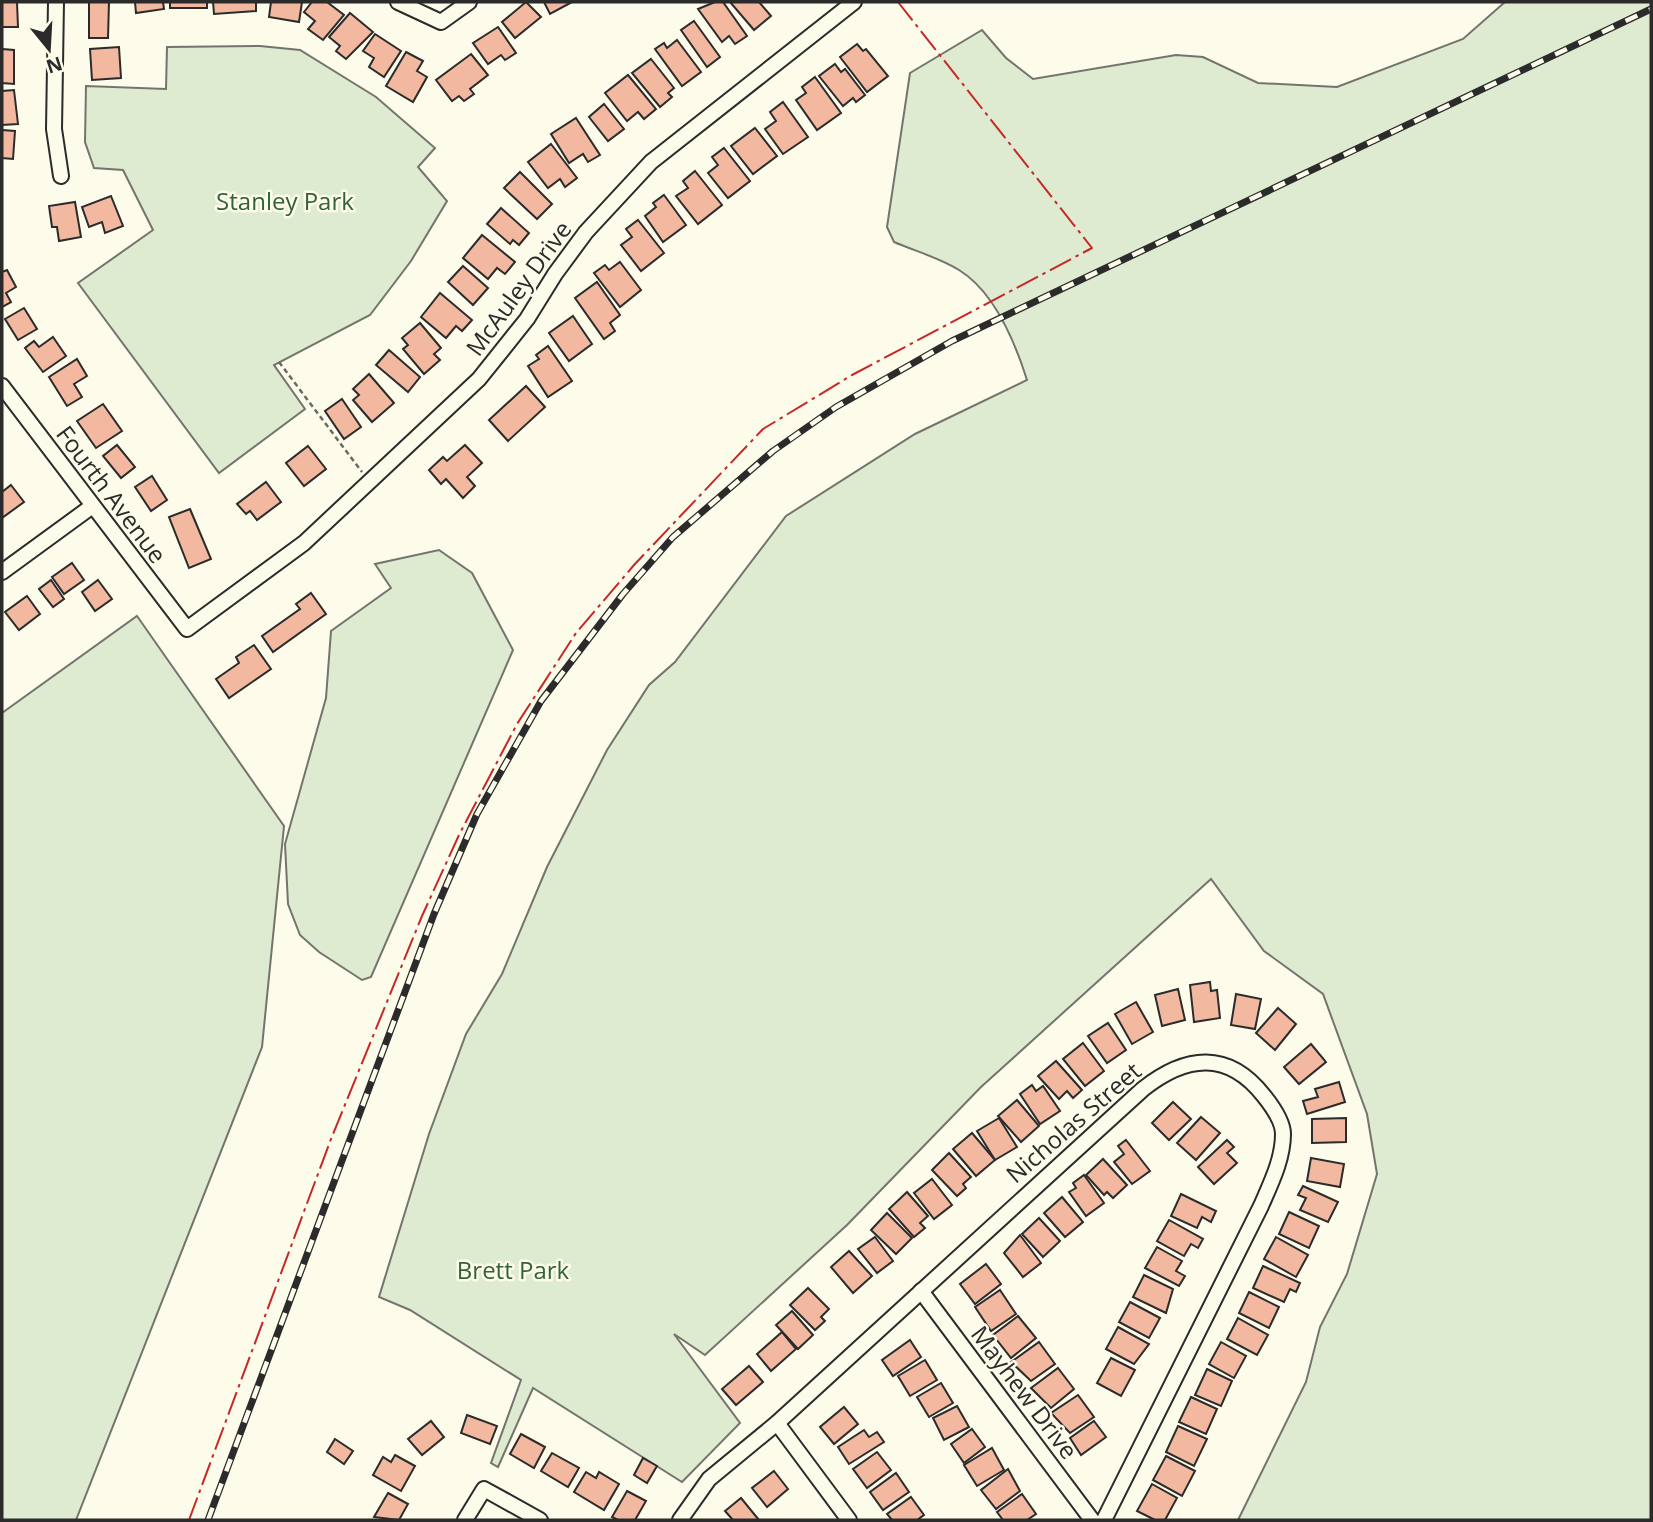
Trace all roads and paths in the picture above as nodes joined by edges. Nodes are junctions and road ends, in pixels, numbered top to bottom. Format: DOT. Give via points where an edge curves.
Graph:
graph roads {
  1 [pos="56,2"];
  2 [pos="398,2"];
  3 [pos="469,2"];
  4 [pos="854,2"];
  5 [pos="61,176"];
  6 [pos="279,362"];
  7 [pos="2,386"];
  8 [pos="370,483"];
  9 [pos="91,507"];
  10 [pos="2,572"];
  11 [pos="187,629"];
  12 [pos="921,1291"];
  13 [pos="777,1423"];
  14 [pos="465,1520"];
  15 [pos="540,1520"];
  16 [pos="680,1520"];
  17 [pos="849,1520"];
  18 [pos="1092,1520"];
  19 [pos="1104,1520"];
  1 -- 5 [label="street" via="54,129"];
  2 -- 3 [label="street" via="440,22"];
  4 -- 8 [label="street, McAuley Drive" via="651,162 586,232 479,379"];
  6 -- 8 [label="path"];
  7 -- 9 [label="street, Fourth Avenue"];
  8 -- 11 [label="street, McAuley Drive" via="304,543"];
  9 -- 10 [label="street"];
  9 -- 11 [label="street, Fourth Avenue"];
  12 -- 13 [label="street, Nicholas Street"];
  12 -- 18 [label="street, Mayhew Drive"];
  12 -- 19 [label="street, Nicholas Street" via="1167,1070 1201,1062 1229,1065 1253,1083 1273,1108 1283,1131 1280,1160"];
  13 -- 16 [label="street, Nicholas Street" via="709,1479"];
  13 -- 17 [label="street"];
  14 -- 15 [label="street" via="484,1489"];
}
